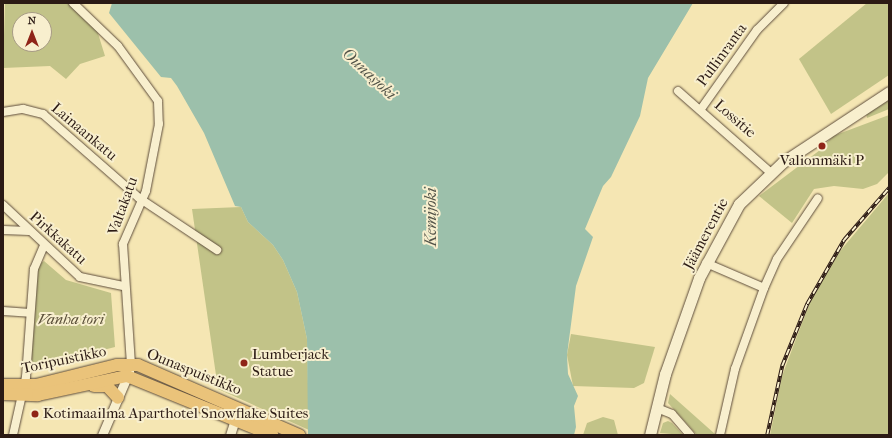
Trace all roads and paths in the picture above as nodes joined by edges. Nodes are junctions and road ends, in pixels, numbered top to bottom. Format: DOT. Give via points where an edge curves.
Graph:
graph roads {
  1 [pos="73,3"];
  2 [pos="784,3"];
  3 [pos="678,91"];
  4 [pos="889,92"];
  5 [pos="701,109"];
  6 [pos="3,112"];
  7 [pos="770,172"];
  8 [pos="818,198"];
  9 [pos="143,200"];
  10 [pos="3,205"];
  11 [pos="3,230"];
  12 [pos="29,231"];
  13 [pos="44,246"];
  14 [pos="217,250"];
  15 [pos="706,263"];
  16 [pos="123,286"];
  17 [pos="764,288"];
  18 [pos="3,311"];
  19 [pos="30,313"];
  20 [pos="131,365"];
  21 [pos="127,376"];
  22 [pos="3,385"];
  23 [pos="83,386"];
  24 [pos="22,391"];
  25 [pos="3,394"];
  26 [pos="118,398"];
  27 [pos="657,408"];
  28 [pos="236,413"];
  29 [pos="267,429"];
  30 [pos="13,435"];
  31 [pos="102,435"];
  32 [pos="230,435"];
  33 [pos="299,435"];
  34 [pos="650,435"];
  35 [pos="690,435"];
  36 [pos="720,435"];
  1 -- 9 [label="street, Valtakatu" via="118,46 158,101 159,124"];
  2 -- 5 [label="street, Pullinranta" via="757,30"];
  3 -- 5 [label="street, Lossitie"];
  4 -- 7 [label="main road, Jäämerentie"];
  5 -- 7 [label="street, Lossitie"];
  6 -- 9 [label="street, Lainaankatu" via="23,109 43,114"];
  7 -- 15 [label="main road, Jäämerentie" via="739,204"];
  8 -- 17 [label="street" via="777,259"];
  9 -- 14 [label="street, Lainaankatu"];
  9 -- 16 [label="street, Valtakatu" via="123,244"];
  10 -- 12 [label="street, Pirkkakatu"];
  11 -- 12 [label="street"];
  12 -- 13 [label="street, Pirkkakatu"];
  13 -- 16 [label="street, Pirkkakatu" via="80,277"];
  13 -- 19 [label="street" via="34,269"];
  15 -- 17 [label="street"];
  15 -- 27 [label="main road, Jäämerentie" via="665,374"];
  16 -- 20 [label="street, Valtakatu"];
  17 -- 36 [label="street" via="735,369"];
  18 -- 19 [label="street"];
  19 -- 24 [label="street"];
  20 -- 21 [label="street, Valtakatu"];
  20 -- 24 [label="main road, Toripuistikko"];
  20 -- 28 [label="main road, Ounaspuistikko" via="158,372"];
  21 -- 23 [label="main road, Toripuistikko"];
  21 -- 26 [label="street, Valtakatu"];
  21 -- 28 [label="main road, Ounaspuistikko"];
  22 -- 24 [label="main road, Toripuistikko"];
  23 -- 24 [label="main road, Toripuistikko"];
  23 -- 26 [label="main road" via="107,386"];
  24 -- 25 [label="main road, Toripuistikko"];
  24 -- 30 [label="street"];
  26 -- 31 [label="street, Valtakatu"];
  27 -- 34 [label="main road, Jäämerentie"];
  27 -- 35 [label="street" via="672,414"];
  28 -- 29 [label="main road, Ounaspuistikko"];
  28 -- 32 [label="street"];
  29 -- 33 [label="main road, Ounaspuistikko"];
}
